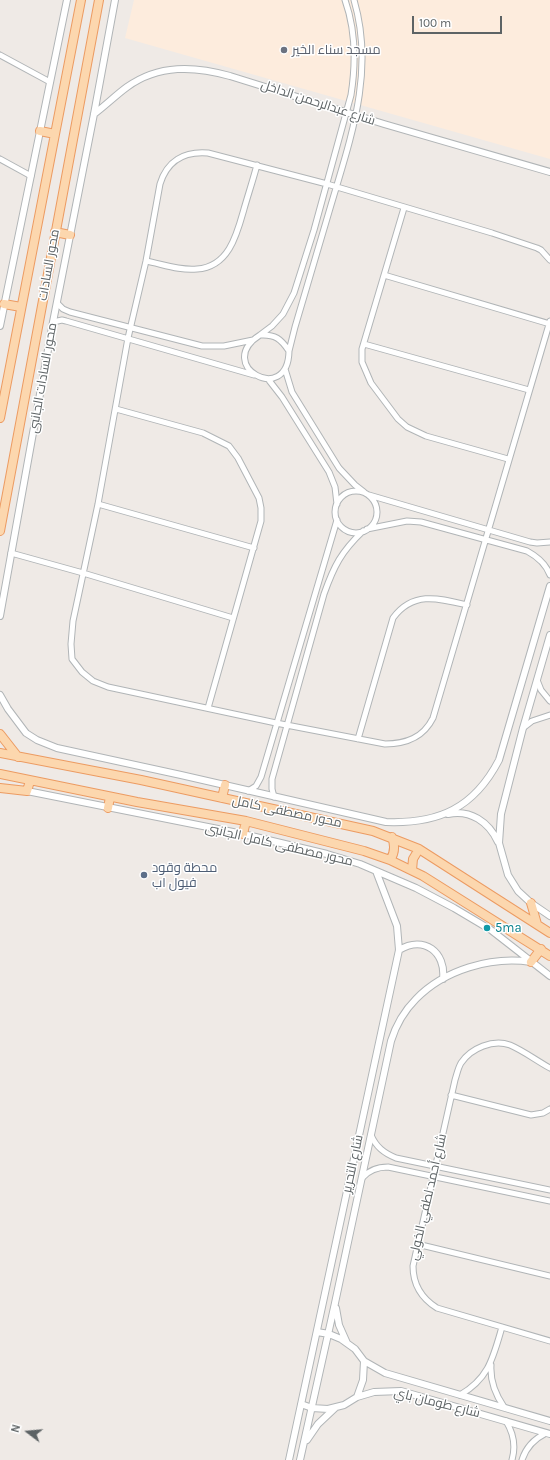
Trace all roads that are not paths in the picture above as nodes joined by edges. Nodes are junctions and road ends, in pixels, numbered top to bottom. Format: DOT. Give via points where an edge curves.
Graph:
graph roads {
  1 [pos="67,0"];
  2 [pos="81,0"];
  3 [pos="99,0"];
  4 [pos="115,0"];
  5 [pos="345,0"];
  6 [pos="354,0"];
  7 [pos="0,56"];
  8 [pos="50,82"];
  9 [pos="346,112"];
  10 [pos="94,114"];
  11 [pos="356,115"];
  12 [pos="40,131"];
  13 [pos="55,134"];
  14 [pos="0,159"];
  15 [pos="257,165"];
  16 [pos="550,172"];
  17 [pos="31,176"];
  18 [pos="327,184"];
  19 [pos="336,187"];
  20 [pos="404,208"];
  21 [pos="55,232"];
  22 [pos="70,235"];
  23 [pos="550,260"];
  24 [pos="146,261"];
  25 [pos="384,275"];
  26 [pos="57,303"];
  27 [pos="4,304"];
  28 [pos="21,307"];
  29 [pos="53,322"];
  30 [pos="550,323"];
  31 [pos="0,326"];
  32 [pos="131,328"];
  33 [pos="260,335"];
  34 [pos="128,338"];
  35 [pos="253,340"];
  36 [pos="364,344"];
  37 [pos="289,351"];
  38 [pos="285,369"];
  39 [pos="254,375"];
  40 [pos="268,379"];
  41 [pos="529,390"];
  42 [pos="116,409"];
  43 [pos="0,418"];
  44 [pos="508,459"];
  45 [pos="366,494"];
  46 [pos="98,504"];
  47 [pos="337,504"];
  48 [pos="337,520"];
  49 [pos="365,530"];
  50 [pos="488,530"];
  51 [pos="0,531"];
  52 [pos="485,539"];
  53 [pos="550,542"];
  54 [pos="254,548"];
  55 [pos="11,553"];
  56 [pos="83,573"];
  57 [pos="550,575"];
  58 [pos="550,586"];
  59 [pos="467,605"];
  60 [pos="0,616"];
  61 [pos="233,618"];
  62 [pos="537,633"];
  63 [pos="550,636"];
  64 [pos="537,680"];
  65 [pos="0,696"];
  66 [pos="550,701"];
  67 [pos="208,708"];
  68 [pos="550,715"];
  69 [pos="276,723"];
  70 [pos="287,725"];
  71 [pos="523,728"];
  72 [pos="0,734"];
  73 [pos="358,739"];
  74 [pos="0,753"];
  75 [pos="18,757"];
  76 [pos="0,774"];
  77 [pos="30,781"];
  78 [pos="225,785"];
  79 [pos="0,788"];
  80 [pos="248,790"];
  81 [pos="27,792"];
  82 [pos="110,797"];
  83 [pos="274,797"];
  84 [pos="222,798"];
  85 [pos="108,808"];
  86 [pos="443,815"];
  87 [pos="246,821"];
  88 [pos="243,834"];
  89 [pos="392,837"];
  90 [pos="499,843"];
  91 [pos="419,849"];
  92 [pos="390,860"];
  93 [pos="376,870"];
  94 [pos="412,870"];
  95 [pos="531,903"];
  96 [pos="550,916"];
  97 [pos="537,924"];
  98 [pos="550,933"];
  99 [pos="541,949"];
  100 [pos="400,950"];
  101 [pos="550,956"];
  102 [pos="531,962"];
  103 [pos="550,976"];
  104 [pos="443,979"];
  105 [pos="550,1068"];
  106 [pos="451,1095"];
  107 [pos="550,1109"];
  108 [pos="370,1134"];
  109 [pos="435,1166"];
  110 [pos="433,1176"];
  111 [pos="361,1179"];
  112 [pos="550,1190"];
  113 [pos="550,1201"];
  114 [pos="417,1244"];
  115 [pos="550,1276"];
  116 [pos="335,1303"];
  117 [pos="502,1327"];
  118 [pos="317,1332"];
  119 [pos="329,1334"];
  120 [pos="550,1341"];
  121 [pos="347,1343"];
  122 [pos="364,1361"];
  123 [pos="492,1362"];
  124 [pos="460,1395"];
  125 [pos="357,1397"];
  126 [pos="301,1404"];
  127 [pos="504,1407"];
  128 [pos="312,1408"];
  129 [pos="336,1408"];
  130 [pos="506,1421"];
  131 [pos="550,1421"];
  132 [pos="548,1433"];
  133 [pos="304,1444"];
  134 [pos="289,1460"];
  135 [pos="300,1460"];
  136 [pos="512,1460"];
  137 [pos="522,1460"];
  1 -- 8 [label="street"];
  2 -- 13 [label="main road, محور السادات"];
  3 -- 21 [label="main road, محور السادات"];
  4 -- 10 [label="street, محور السادات الجانبى"];
  5 -- 9 [label="street" via="351,20 355,58 351,95"];
  6 -- 11 [label="street" via="363,59 362,84"];
  7 -- 8 [label="street"];
  8 -- 12 [label="street"];
  9 -- 10 [label="street, شارع عبدالرحمن الداخل" via="230,76 207,70 180,68 162,71 139,80"];
  9 -- 11 [label="street, شارع عبدالرحمن الداخل"];
  9 -- 18 [label="street"];
  10 -- 22 [label="street, محور السادات الجانبى"];
  11 -- 16 [label="street, شارع عبدالرحمن الداخل"];
  11 -- 19 [label="street"];
  12 -- 13 [label="main road"];
  12 -- 17 [label="street"];
  13 -- 28 [label="main road, محور السادات"];
  14 -- 17 [label="street"];
  15 -- 18 [label="street"];
  15 -- 24 [label="street" via="236,235 220,260 198,270"];
  15 -- 24 [label="street" via="200,153 186,155 174,162 164,173 160,184"];
  17 -- 27 [label="street"];
  18 -- 19 [label="street"];
  18 -- 33 [label="street" via="294,293 283,314"];
  19 -- 20 [label="street"];
  19 -- 37 [label="street"];
  20 -- 23 [label="street" via="537,248"];
  20 -- 25 [label="street"];
  21 -- 22 [label="main road"];
  21 -- 51 [label="main road, محور السادات"];
  22 -- 26 [label="street, محور السادات الجانبى"];
  24 -- 32 [label="street"];
  25 -- 30 [label="street"];
  25 -- 36 [label="street"];
  26 -- 29 [label="street, محور السادات الجانبى"];
  26 -- 32 [label="street" via="66,311"];
  27 -- 28 [label="main road"];
  27 -- 31 [label="street"];
  28 -- 43 [label="main road, محور السادات"];
  29 -- 34 [label="street" via="62,320"];
  29 -- 55 [label="street, محور السادات الجانبى"];
  30 -- 41 [label="street"];
  32 -- 34 [label="street"];
  32 -- 35 [label="street" via="209,347"];
  33 -- 35 [label="street"];
  33 -- 37 [label="street" via="279,339"];
  34 -- 39 [label="street"];
  34 -- 42 [label="street"];
  35 -- 39 [label="street" via="247,348 245,360"];
  36 -- 41 [label="street"];
  36 -- 44 [label="street" via="361,356 368,378 406,427 426,436"];
  37 -- 38 [label="street"];
  38 -- 40 [label="street"];
  38 -- 45 [label="street" via="292,392 339,468"];
  39 -- 40 [label="street"];
  40 -- 47 [label="street" via="329,472 335,487"];
  41 -- 44 [label="street"];
  42 -- 46 [label="street"];
  42 -- 54 [label="street" via="203,432 229,446 238,458 260,502 261,521"];
  44 -- 50 [label="street"];
  45 -- 47 [label="street" via="348,492"];
  45 -- 49 [label="street" via="375,504 376,516 371,526"];
  45 -- 50 [label="street"];
  46 -- 54 [label="street"];
  46 -- 56 [label="street"];
  47 -- 48 [label="street"];
  48 -- 49 [label="street" via="345,529 357,532"];
  48 -- 69 [label="street"];
  49 -- 52 [label="street" via="413,521"];
  49 -- 70 [label="street" via="346,549 333,569"];
  50 -- 52 [label="street"];
  50 -- 53 [label="street" via="530,542"];
  52 -- 57 [label="street" via="528,551 540,560"];
  52 -- 59 [label="street"];
  54 -- 61 [label="street"];
  55 -- 56 [label="street"];
  55 -- 60 [label="street, محور السادات الجانبى"];
  56 -- 61 [label="street"];
  56 -- 67 [label="street" via="70,644 72,660 82,672 108,687"];
  58 -- 62 [label="street"];
  59 -- 73 [label="street" via="433,718 426,730 413,739 398,744"];
  59 -- 73 [label="street" via="426,598 408,604 397,612 393,618"];
  61 -- 67 [label="street"];
  62 -- 63 [label="street"];
  62 -- 86 [label="street" via="499,760 475,795"];
  63 -- 64 [label="street"];
  64 -- 66 [label="street"];
  64 -- 71 [label="street"];
  65 -- 78 [label="street" via="26,733 45,744"];
  67 -- 69 [label="street"];
  68 -- 71 [label="street" via="532,721"];
  69 -- 70 [label="street"];
  69 -- 80 [label="street" via="261,777 256,786"];
  70 -- 73 [label="street"];
  70 -- 83 [label="street" via="272,779"];
  71 -- 90 [label="street" via="501,814"];
  72 -- 75 [label="main road"];
  74 -- 75 [label="main road, محور مصطفى كامل"];
  75 -- 84 [label="main road, محور مصطفى كامل"];
  76 -- 77 [label="main road, محور مصطفى كامل"];
  77 -- 81 [label="main road"];
  77 -- 82 [label="main road, محور مصطفى كامل"];
  78 -- 80 [label="street"];
  78 -- 84 [label="main road"];
  79 -- 81 [label="main road"];
  80 -- 83 [label="street"];
  81 -- 85 [label="street, محور مصطفى كامل الجانبى"];
  82 -- 85 [label="main road"];
  82 -- 87 [label="main road, محور مصطفى كامل"];
  83 -- 86 [label="street" via="386,822 414,822"];
  84 -- 89 [label="main road, محور مصطفى كامل"];
  85 -- 88 [label="street, محور مصطفى كامل الجانبى"];
  86 -- 90 [label="street" via="460,813 477,818 490,828"];
  87 -- 88 [label="main road"];
  87 -- 92 [label="main road, محور مصطفى كامل"];
  88 -- 93 [label="street, محور مصطفى كامل الجانبى" via="327,854"];
  89 -- 91 [label="main road, محور مصطفى كامل"];
  89 -- 92 [label="main road" via="394,851"];
  90 -- 95 [label="street" via="508,875 518,891"];
  91 -- 94 [label="main road" via="413,859"];
  91 -- 97 [label="main road, محور مصطفى كامل"];
  92 -- 94 [label="main road, محور مصطفى كامل"];
  93 -- 100 [label="street, شارع التحرير" via="397,926"];
  93 -- 102 [label="street, محور مصطفى كامل الجانبى" via="454,908 491,930"];
  94 -- 99 [label="main road, محور مصطفى كامل"];
  95 -- 96 [label="street"];
  95 -- 97 [label="main road"];
  97 -- 98 [label="main road, محور مصطفى كامل"];
  99 -- 101 [label="main road, محور مصطفى كامل"];
  99 -- 102 [label="main road"];
  100 -- 104 [label="street" via="405,946 417,944 434,950 442,960"];
  100 -- 118 [label="street, شارع التحرير"];
  102 -- 103 [label="street, محور مصطفى كامل الجانبى"];
  102 -- 104 [label="street, شارع التحرير" via="491,962"];
  104 -- 108 [label="street, شارع التحرير" via="414,1000 394,1032"];
  105 -- 106 [label="street, شارع أحمد لطفي الخولي" via="509,1045 491,1044 474,1050 462,1062"];
  106 -- 107 [label="street" via="531,1115"];
  106 -- 109 [label="street, شارع أحمد لطفي الخولي"];
  108 -- 109 [label="street" via="378,1147 389,1156"];
  108 -- 111 [label="street, شارع التحرير"];
  109 -- 110 [label="street, شارع أحمد لطفي الخولي"];
  109 -- 112 [label="street"];
  110 -- 111 [label="street" via="382,1167 370,1170"];
  110 -- 113 [label="street"];
  110 -- 114 [label="street, شارع أحمد لطفي الخولي"];
  111 -- 116 [label="street, شارع التحرير"];
  114 -- 115 [label="street"];
  114 -- 117 [label="street, شارع أحمد لطفي الخولي" via="413,1273 417,1287 425,1299 444,1310"];
  116 -- 119 [label="street, شارع التحرير"];
  116 -- 121 [label="street" via="339,1325"];
  117 -- 120 [label="street, شارع أحمد لطفي الخولي"];
  117 -- 123 [label="street"];
  118 -- 119 [label="street, شارع طومان باي"];
  118 -- 126 [label="street, شارع التحرير"];
  119 -- 121 [label="street, شارع طومان باي"];
  119 -- 128 [label="street, شارع التحرير"];
  121 -- 122 [label="street, شارع طومان باي"];
  122 -- 124 [label="street, شارع طومان باي" via="396,1377"];
  122 -- 125 [label="street" via="364,1380"];
  123 -- 124 [label="street" via="482,1378"];
  123 -- 127 [label="street" via="492,1382 498,1400"];
  124 -- 127 [label="street, شارع طومان باي"];
  125 -- 129 [label="street, شارع طومان باي"];
  125 -- 130 [label="street, شارع طومان باي" via="383,1390 401,1391"];
  126 -- 128 [label="street, شارع طومان باي"];
  126 -- 134 [label="street, شارع التحرير"];
  127 -- 131 [label="street, شارع طومان باي"];
  128 -- 129 [label="street, شارع طومان باي"];
  128 -- 133 [label="street, شارع التحرير"];
  129 -- 133 [label="street" via="318,1424"];
  130 -- 132 [label="street, شارع طومان باي"];
  130 -- 136 [label="street" via="514,1437"];
  132 -- 137 [label="street" via="532,1442"];
  133 -- 135 [label="street, شارع التحرير"];
}
